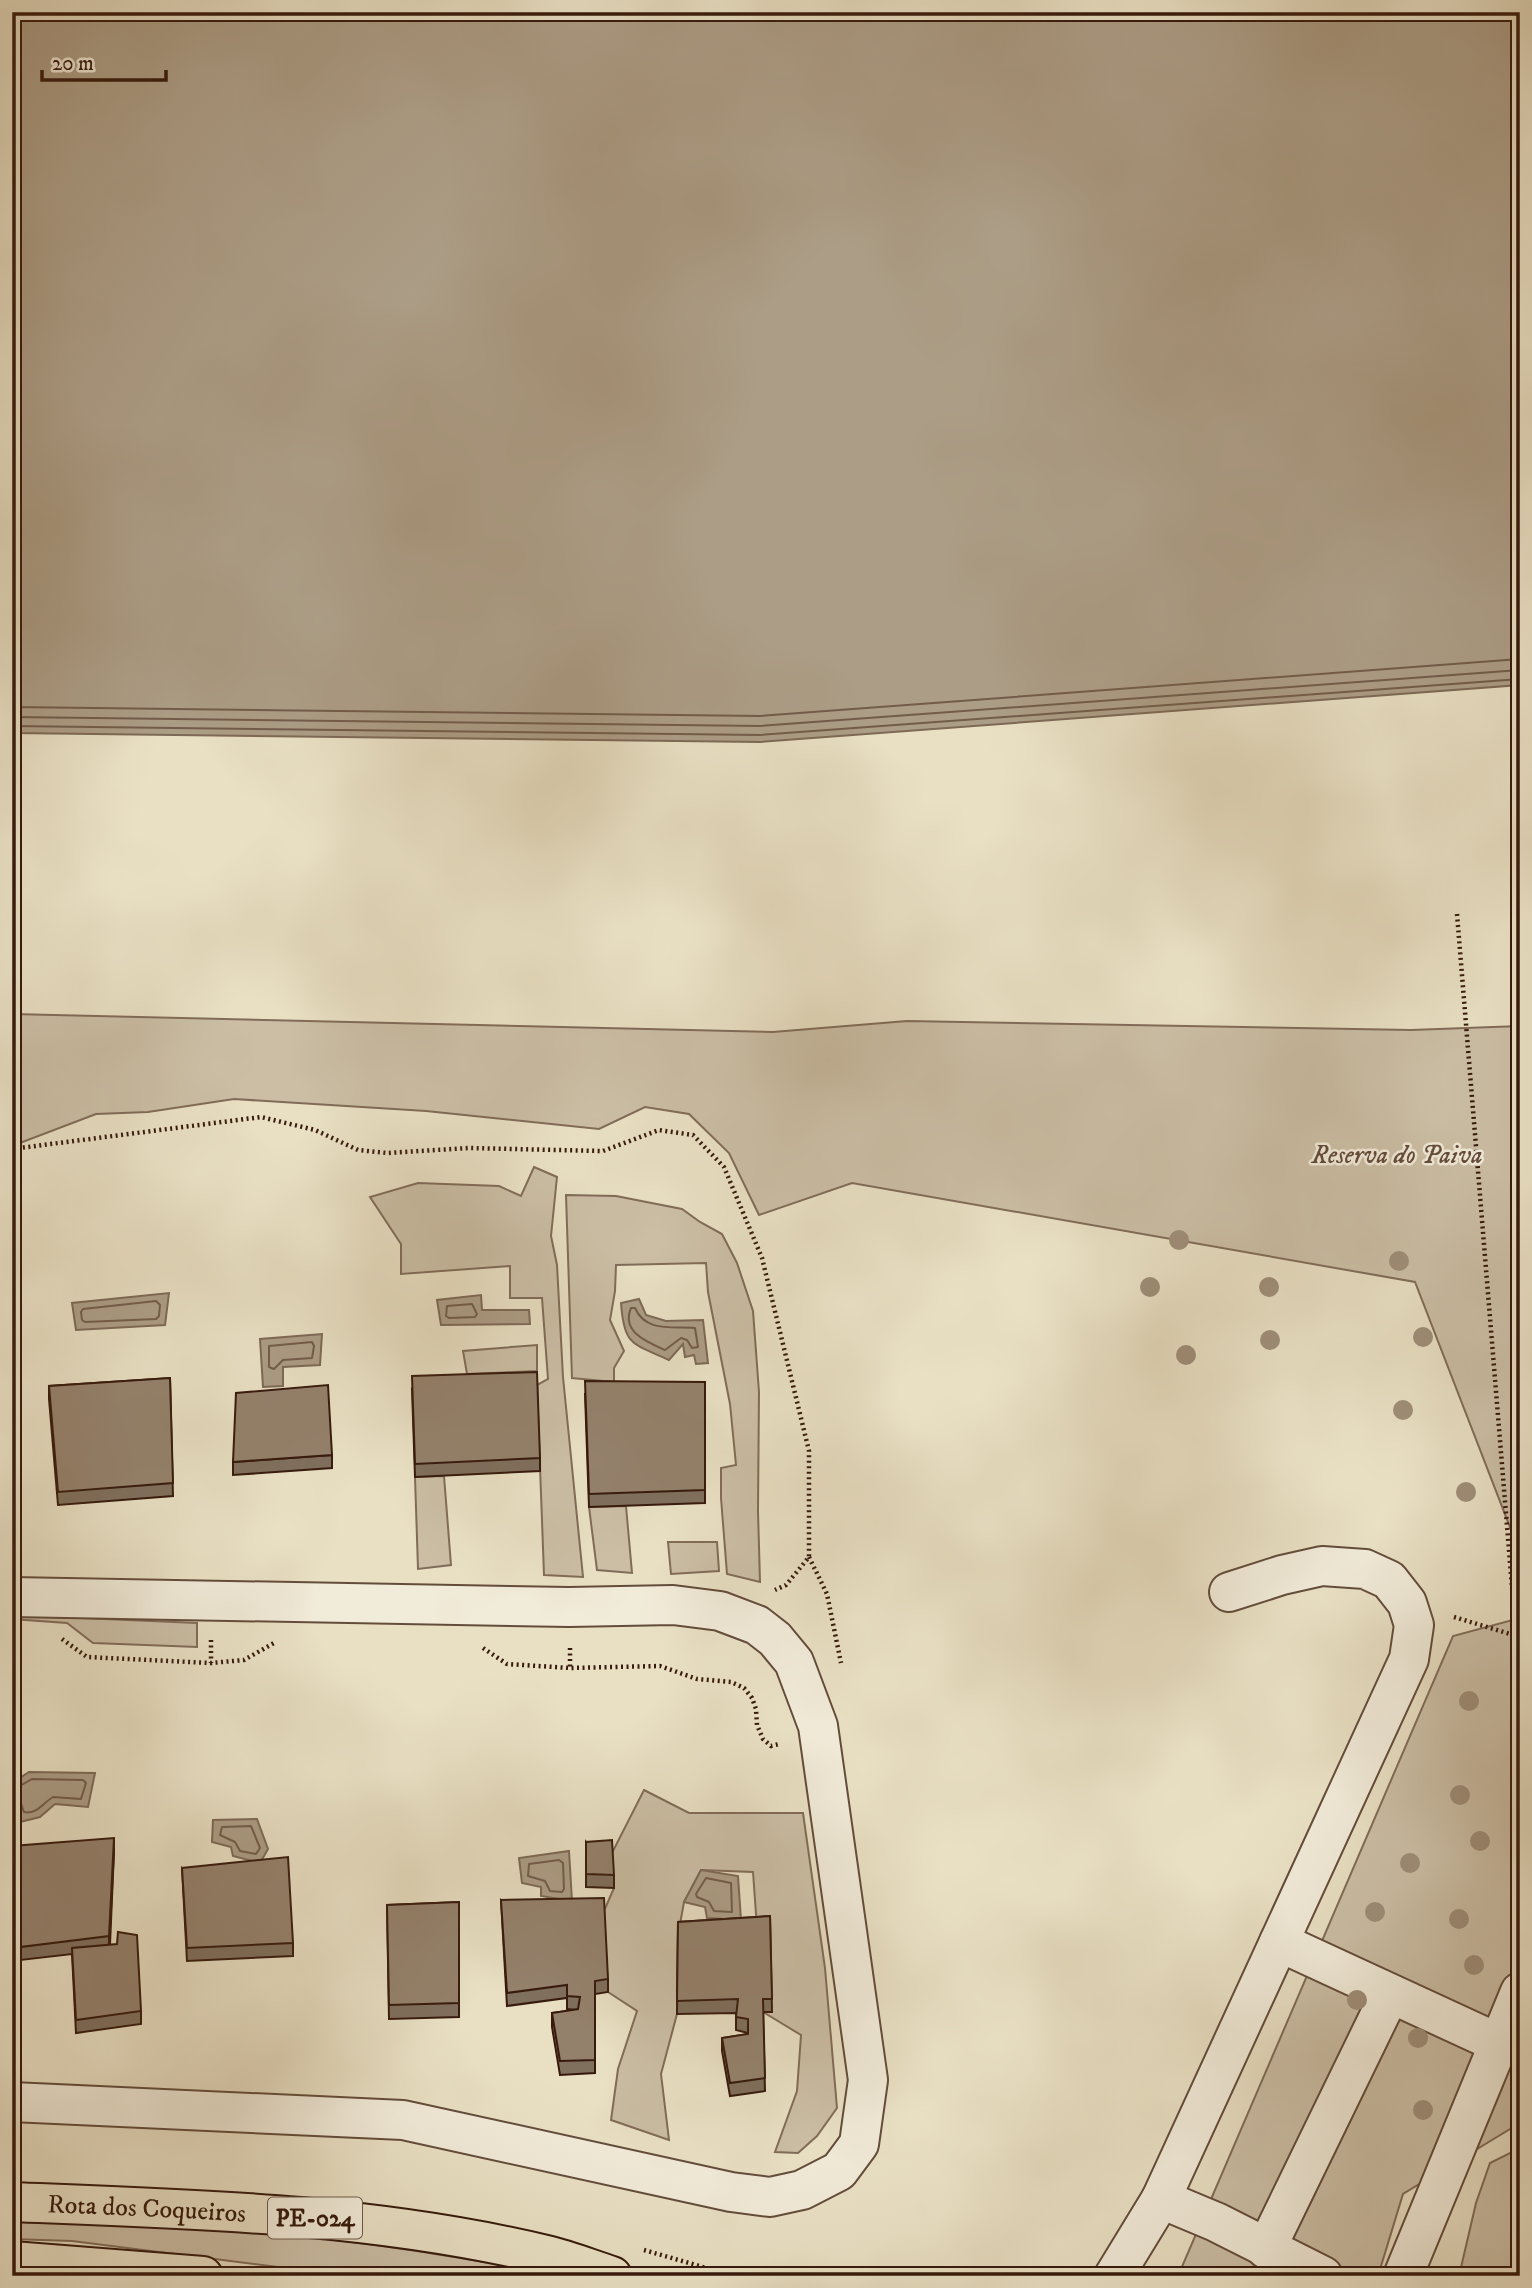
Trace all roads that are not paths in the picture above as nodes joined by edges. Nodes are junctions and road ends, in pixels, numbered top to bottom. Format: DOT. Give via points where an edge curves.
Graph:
graph roads {
  1 [pos="1229,1592"];
  2 [pos="12,1597"];
  3 [pos="1279,1942"];
  4 [pos="1520,1992"];
  5 [pos="1390,1994"];
  6 [pos="1497,2043"];
  7 [pos="12,2102"];
  8 [pos="1161,2199"];
  9 [pos="12,2202"];
  10 [pos="1266,2249"];
  11 [pos="12,2261"];
  12 [pos="203,2276"];
  13 [pos="612,2276"];
  14 [pos="1114,2276"];
  15 [pos="1323,2276"];
  16 [pos="1403,2276"];
  1 -- 3 [label="street" via="1322,1566 1365,1569 1389,1580 1407,1603 1414,1625 1409,1659"];
  2 -- 7 [label="street" via="700,1607 757,1625 794,1662 818,1726 869,2080 859,2144 839,2171 802,2190 770,2197 403,2120"];
  3 -- 5 [label="street"];
  3 -- 8 [label="street"];
  4 -- 6 [label="street"];
  5 -- 6 [label="street"];
  5 -- 10 [label="street"];
  6 -- 16 [label="street"];
  8 -- 10 [label="street"];
  8 -- 14 [label="street"];
  9 -- 13 [label="main road, Rota dos Coqueiros / PE-024" via="235,2211 395,2226 547,2255"];
  10 -- 15 [label="street"];
  11 -- 12 [label="main road"];
}
